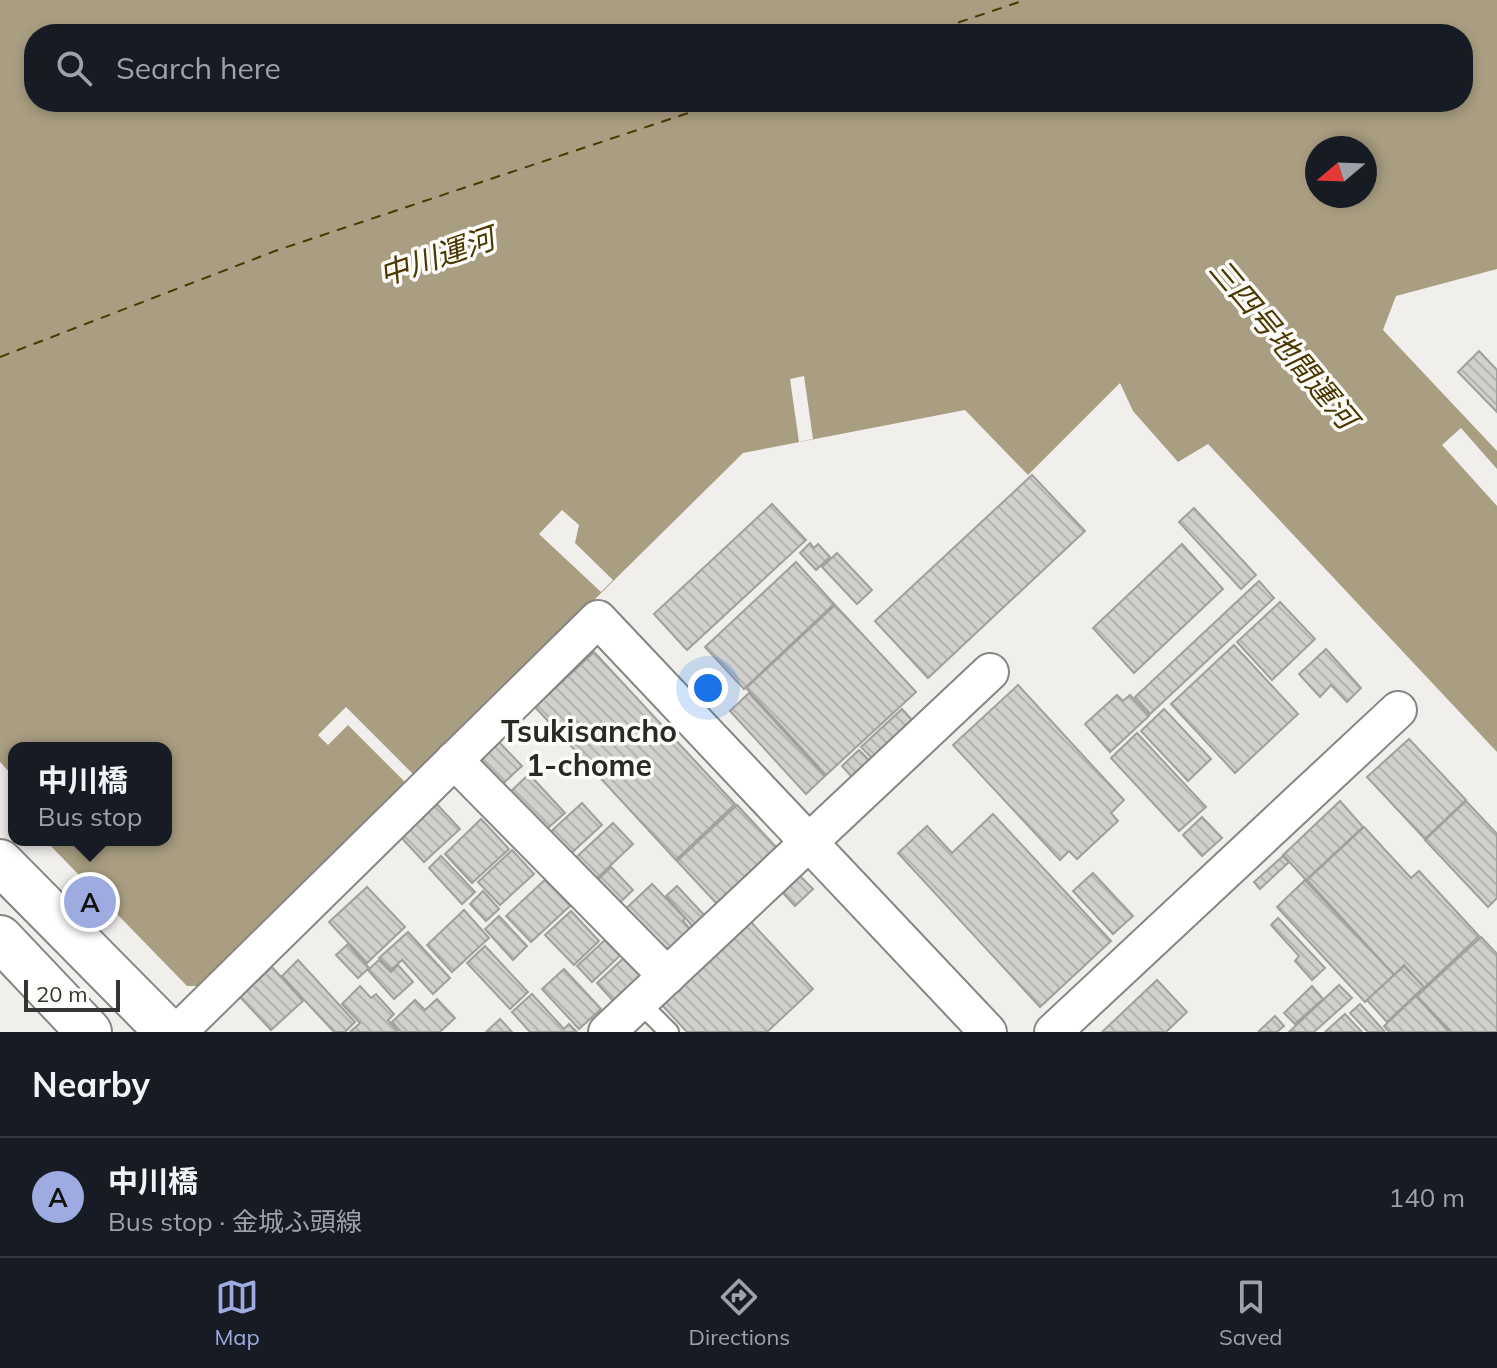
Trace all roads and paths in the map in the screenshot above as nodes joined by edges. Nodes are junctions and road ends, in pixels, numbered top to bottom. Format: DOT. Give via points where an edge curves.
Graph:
graph roads {
  1 [pos="990,672"];
  2 [pos="1398,710"];
  3 [pos="454,760"];
  4 [pos="810,843"];
  5 [pos="0,862"];
  6 [pos="0,938"];
  7 [pos="667,976"];
  8 [pos="639,1002"];
  9 [pos="89,1032"];
  10 [pos="168,1032"];
  11 [pos="178,1032"];
  12 [pos="607,1032"];
  13 [pos="669,1032"];
  14 [pos="988,1032"];
  15 [pos="1053,1032"];
  1 -- 4 [label="street"];
  2 -- 15 [label="street"];
  3 -- 4 [label="street" via="598,619"];
  3 -- 7 [label="street"];
  3 -- 11 [label="street"];
  4 -- 7 [label="street"];
  4 -- 14 [label="street"];
  5 -- 10 [label="main road"];
  6 -- 9 [label="main road"];
  7 -- 8 [label="street"];
  8 -- 12 [label="street"];
  8 -- 13 [label="lane"];
}
